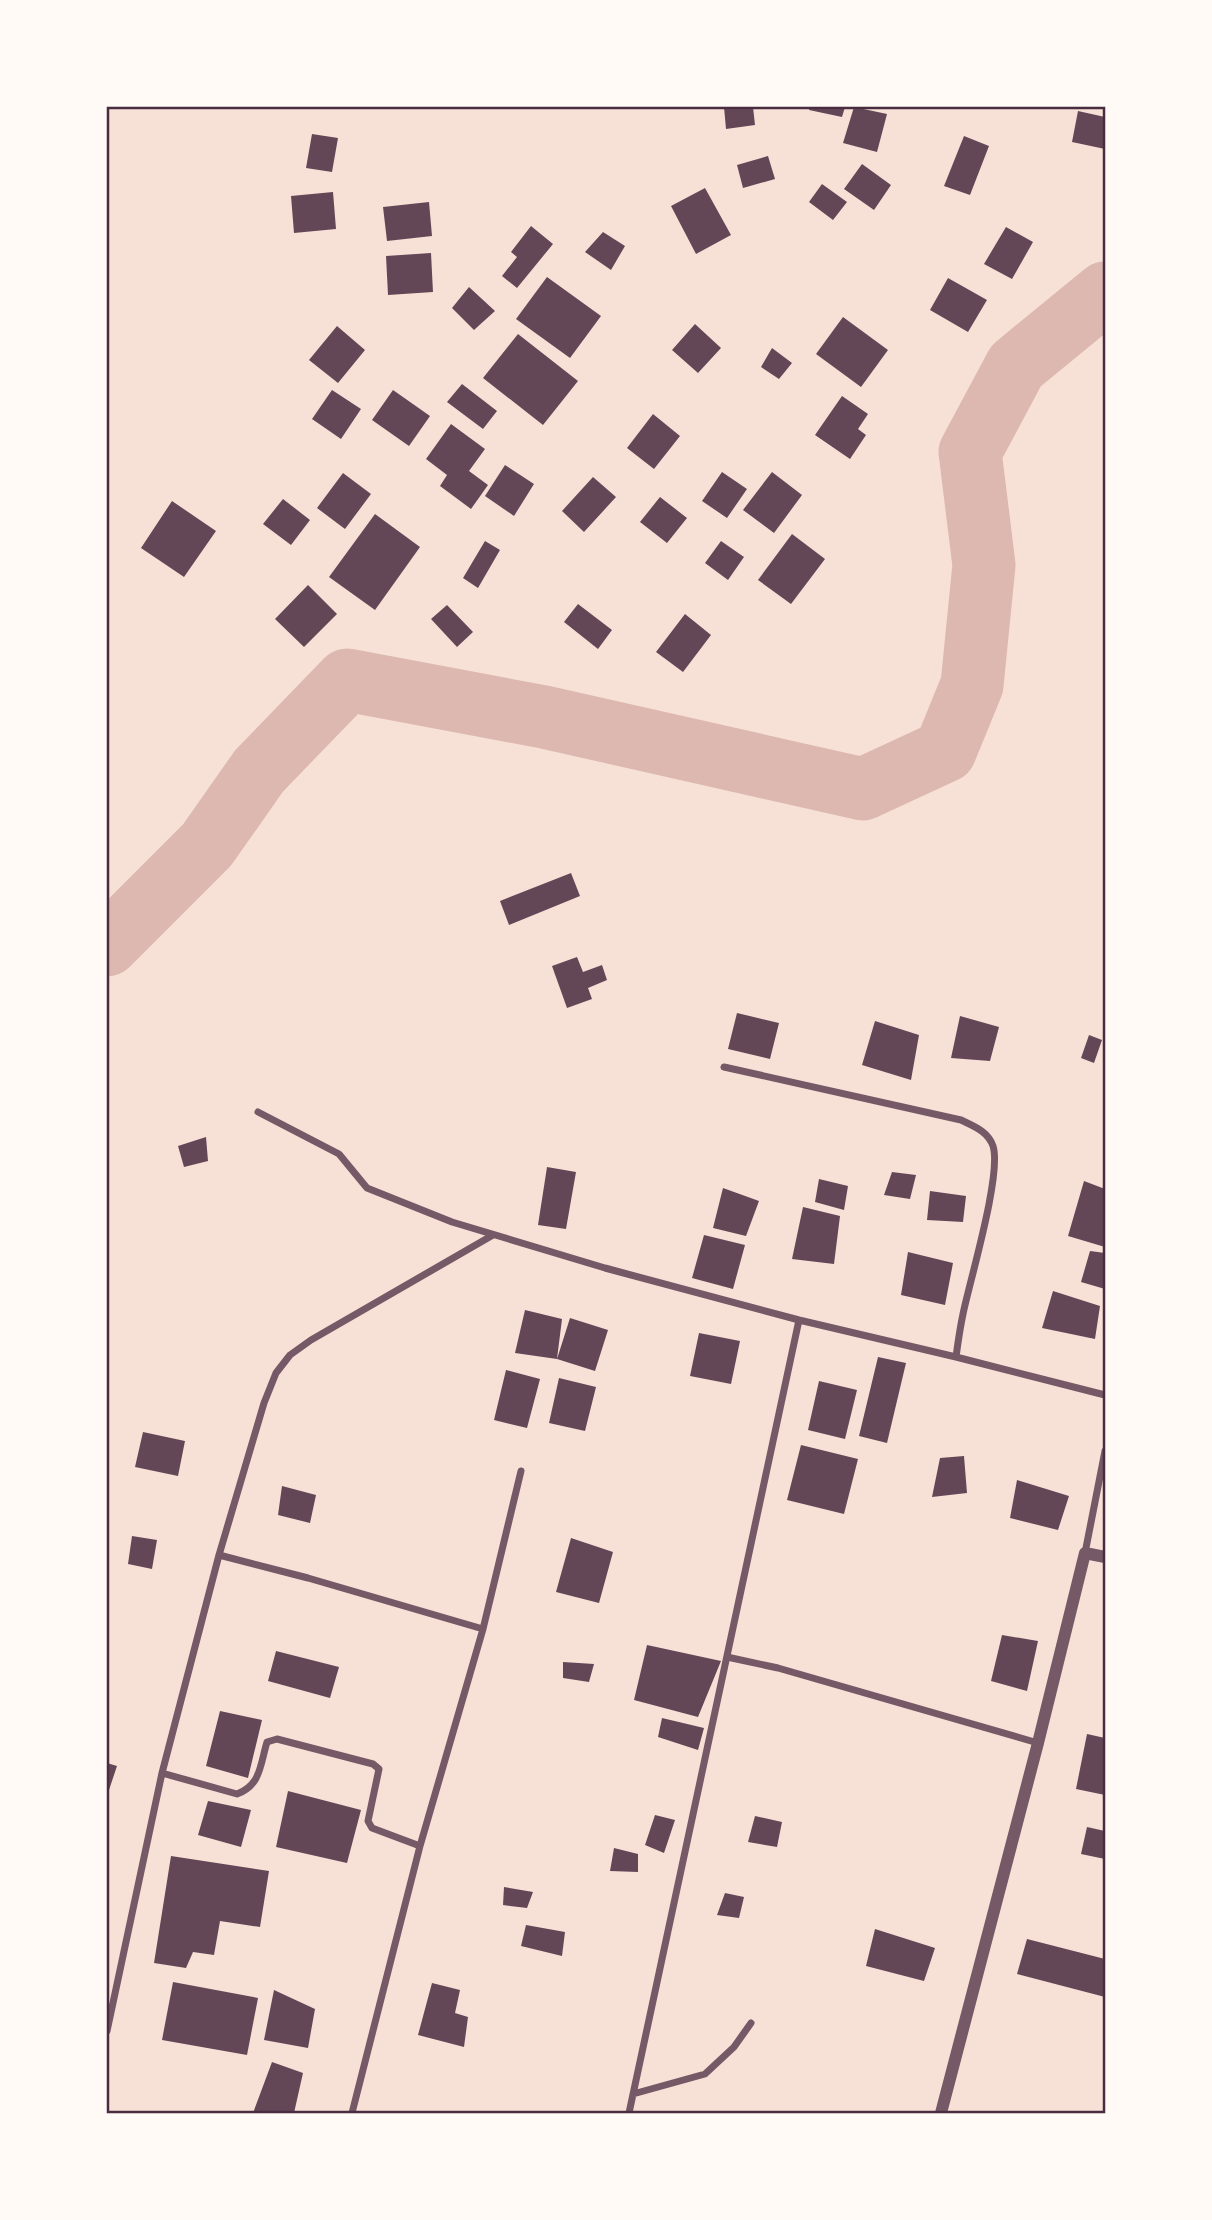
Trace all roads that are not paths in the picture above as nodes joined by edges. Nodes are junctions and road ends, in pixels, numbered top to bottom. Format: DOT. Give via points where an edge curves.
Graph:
graph roads {
  1 [pos="724,1067"];
  2 [pos="258,1112"];
  3 [pos="493,1235"];
  4 [pos="799,1320"];
  5 [pos="956,1357"];
  6 [pos="1105,1395"];
  7 [pos="1105,1451"];
  8 [pos="521,1471"];
  9 [pos="1085,1553"];
  10 [pos="219,1555"];
  11 [pos="1105,1557"];
  12 [pos="483,1629"];
  13 [pos="727,1657"];
  14 [pos="1038,1743"];
  15 [pos="162,1773"];
  16 [pos="420,1846"];
  17 [pos="751,2023"];
  18 [pos="107,2031"];
  19 [pos="633,2094"];
  20 [pos="352,2113"];
  21 [pos="629,2113"];
  22 [pos="941,2113"];
  1 -- 5 [label="street" via="961,1120 990,1138 995,1163 989,1204"];
  2 -- 3 [label="street" via="339,1154 368,1188"];
  3 -- 4 [label="street"];
  3 -- 10 [label="street" via="290,1355 276,1373 264,1403"];
  4 -- 5 [label="street"];
  4 -- 13 [label="street"];
  5 -- 6 [label="street"];
  7 -- 9 [label="street"];
  8 -- 12 [label="street"];
  9 -- 11 [label="street"];
  9 -- 14 [label="street"];
  10 -- 12 [label="street"];
  10 -- 15 [label="street"];
  12 -- 16 [label="street"];
  13 -- 14 [label="street"];
  13 -- 19 [label="street"];
  14 -- 22 [label="street"];
  15 -- 16 [label="street" via="237,1794 255,1783 267,1742 277,1739 373,1764 379,1769 368,1821 372,1828"];
  15 -- 18 [label="street"];
  16 -- 20 [label="street"];
  17 -- 19 [label="street" via="705,2074"];
  19 -- 21 [label="street"];
}
